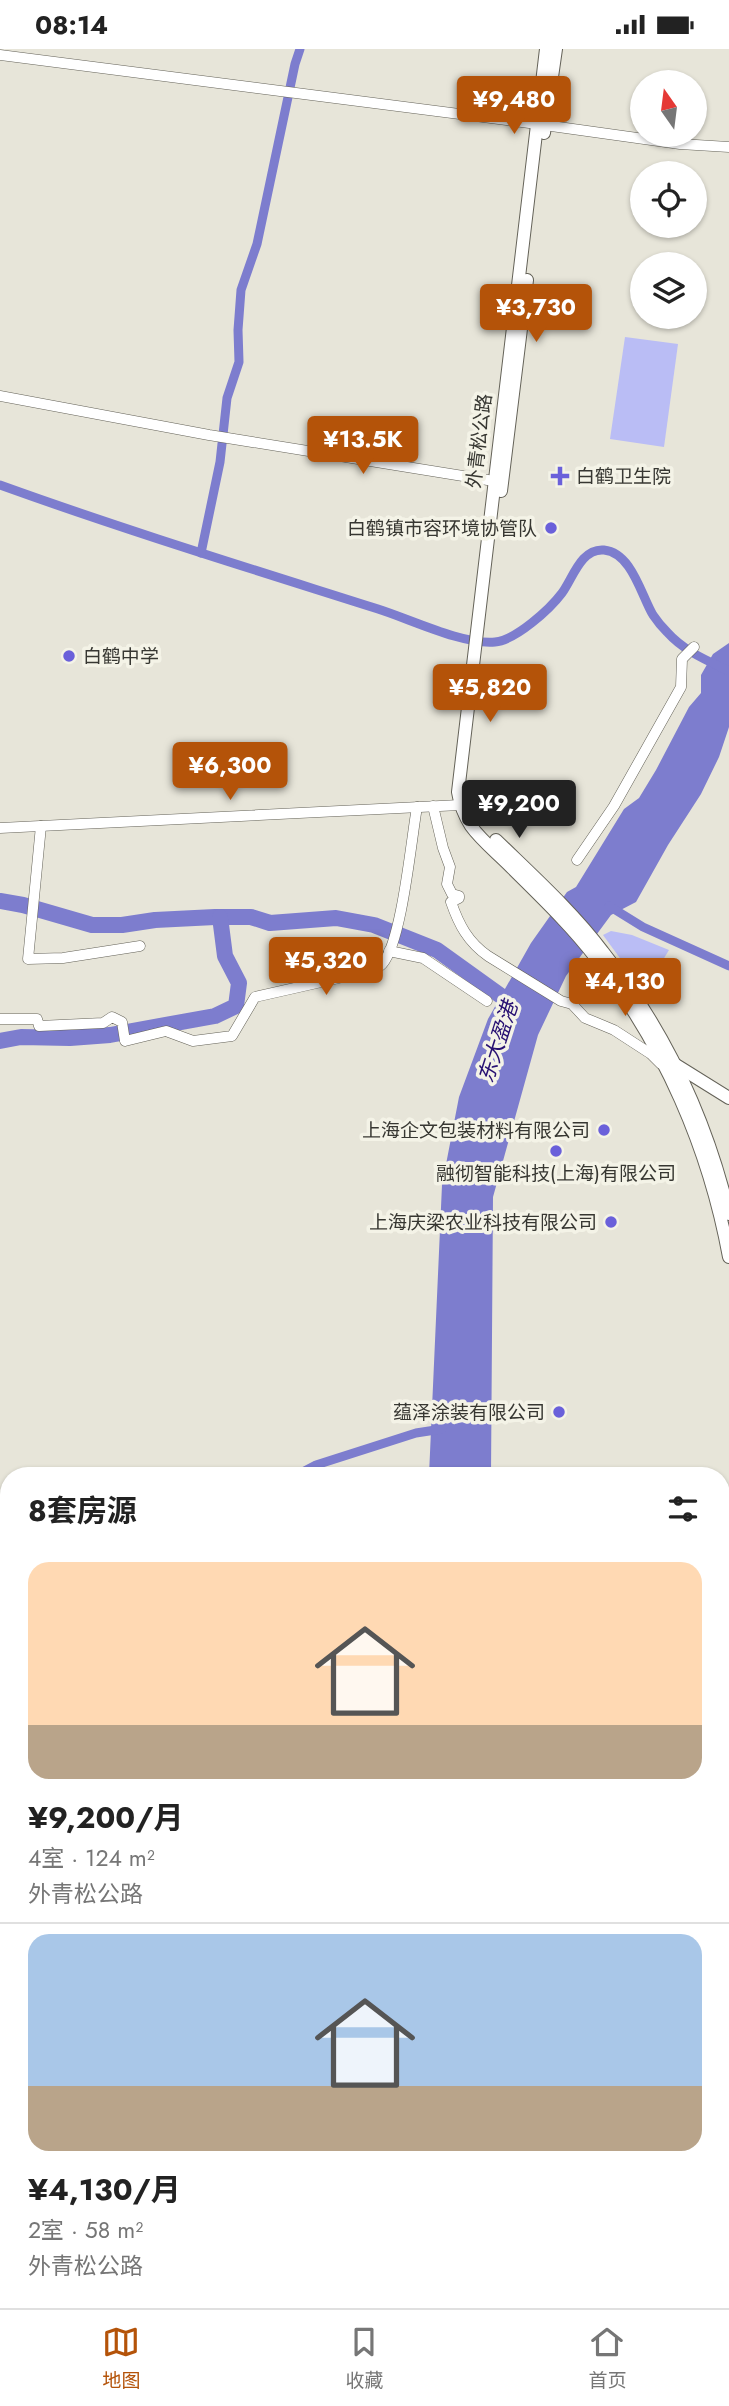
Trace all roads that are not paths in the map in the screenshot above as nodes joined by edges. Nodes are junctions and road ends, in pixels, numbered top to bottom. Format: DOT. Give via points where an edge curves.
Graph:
graph roads {
  1 [pos="546,49"];
  2 [pos="556,49"];
  3 [pos="0,55"];
  4 [pos="541,124"];
  5 [pos="729,147"];
  6 [pos="0,396"];
  7 [pos="498,482"];
  8 [pos="694,647"];
  9 [pos="465,804"];
  10 [pos="433,806"];
  11 [pos="417,807"];
  12 [pos="41,826"];
  13 [pos="0,828"];
  14 [pos="577,860"];
  15 [pos="140,946"];
  16 [pos="390,948"];
  17 [pos="486,1002"];
  18 [pos="0,1019"];
  19 [pos="663,1053"];
  20 [pos="672,1068"];
  21 [pos="729,1090"];
  22 [pos="729,1098"];
  23 [pos="721,1185"];
  24 [pos="729,1214"];
  25 [pos="729,1257"];
  1 -- 4 [label="main road, 外青松公路"];
  2 -- 4 [label="main road, 外青松公路"];
  3 -- 4 [label="street"];
  4 -- 5 [label="street"];
  4 -- 7 [label="main road, 外青松公路"];
  6 -- 7 [label="street"];
  7 -- 9 [label="main road, 外青松公路" via="458,779"];
  8 -- 14 [label="street" via="682,659 682,680 670,708"];
  9 -- 10 [label="street"];
  9 -- 19 [label="main road" via="474,829 545,894 600,954 646,1013"];
  10 -- 11 [label="street"];
  10 -- 20 [label="street" via="450,867 447,884 459,898 451,902 458,923 476,948 572,1004 585,1019 614,1030"];
  11 -- 12 [label="street"];
  11 -- 16 [label="street"];
  12 -- 13 [label="street"];
  12 -- 15 [label="street" via="28,959"];
  16 -- 17 [label="street" via="423,958"];
  16 -- 18 [label="street" via="382,965 374,970 255,997 232,1035 193,1041 166,1031 125,1041 122,1022 112,1017 103,1023 39,1026 37,1019"];
  19 -- 20 [label="main road"];
  19 -- 21 [label="main road"];
  20 -- 22 [label="main road"];
  20 -- 23 [label="main road" via="703,1125"];
  23 -- 24 [label="main road"];
  23 -- 25 [label="main road"];
}
